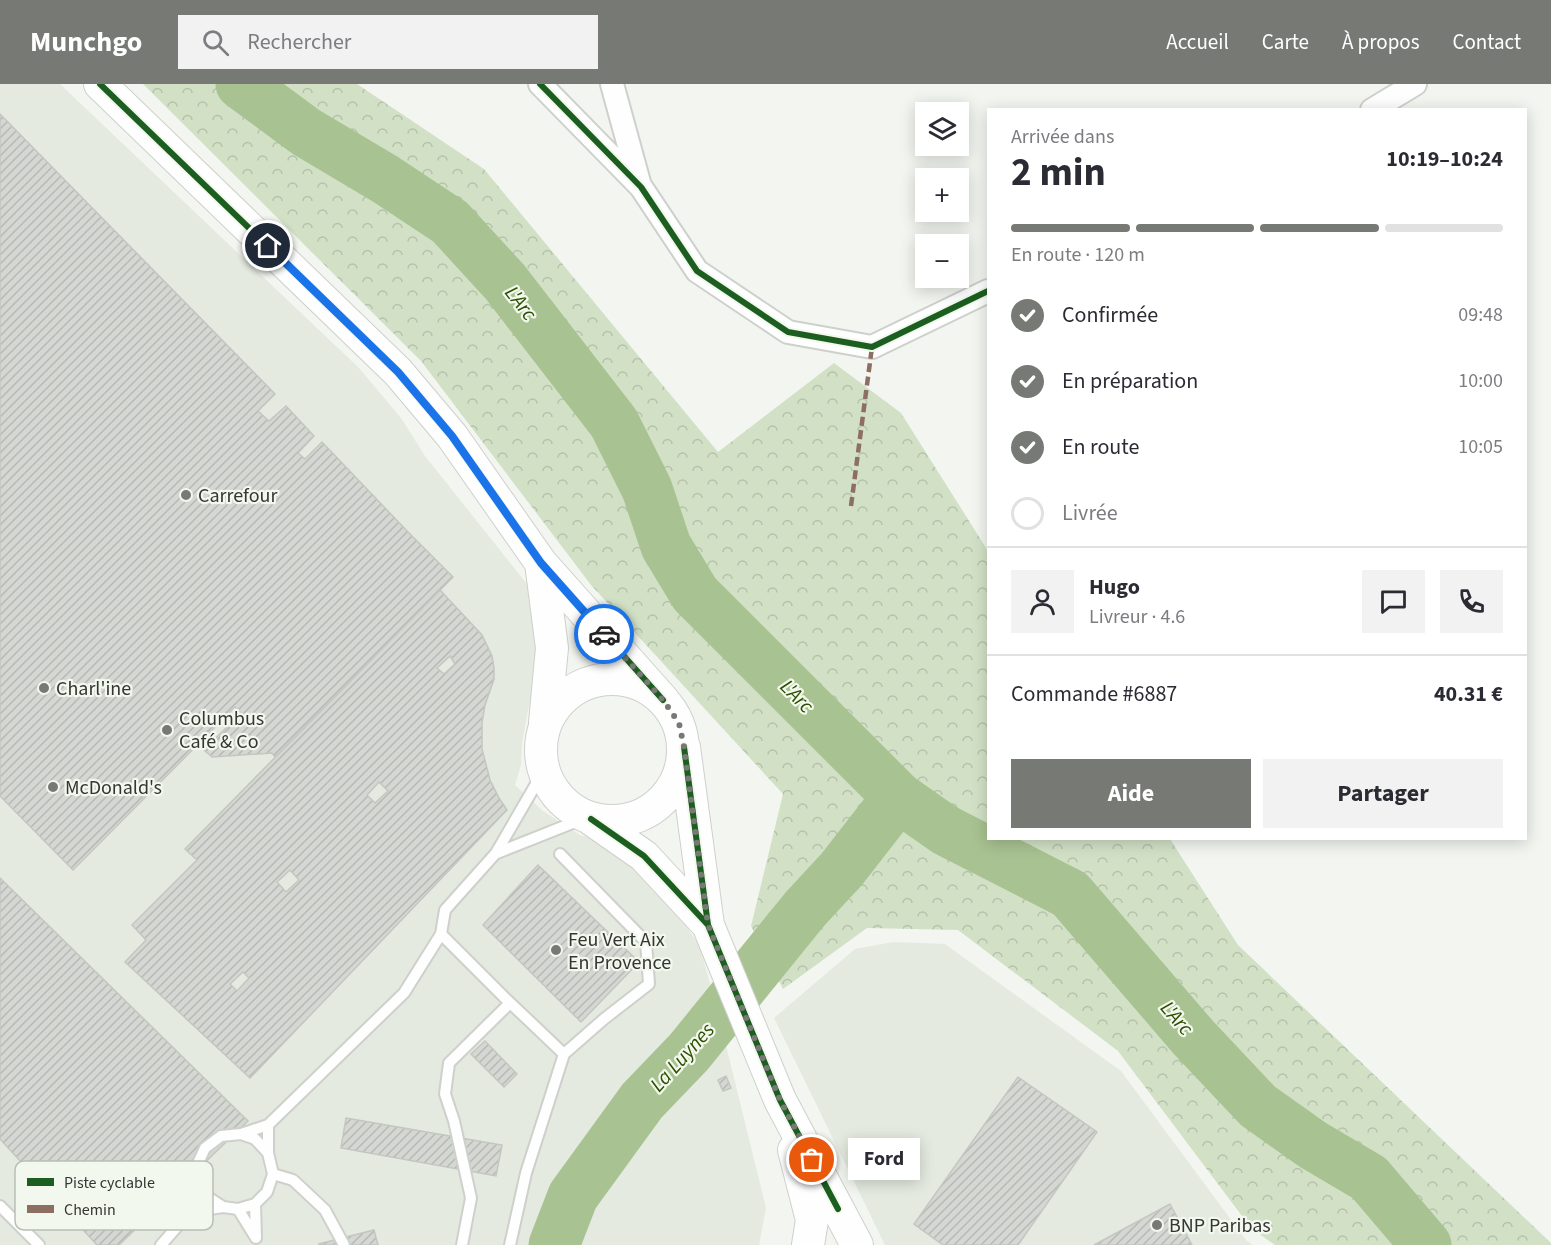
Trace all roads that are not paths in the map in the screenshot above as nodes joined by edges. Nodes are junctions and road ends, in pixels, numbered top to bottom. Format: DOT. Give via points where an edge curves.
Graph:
graph roads {
  1 [pos="100,84"];
  2 [pos="540,84"];
  3 [pos="612,84"];
  4 [pos="1415,84"];
  5 [pos="1375,108"];
  6 [pos="641,187"];
  7 [pos="987,291"];
  8 [pos="541,563"];
  9 [pos="663,700"];
  10 [pos="544,723"];
  11 [pos="684,747"];
  12 [pos="543,772"];
  13 [pos="588,819"];
  14 [pos="496,854"];
  15 [pos="560,854"];
  16 [pos="441,934"];
  17 [pos="713,936"];
  18 [pos="510,1003"];
  19 [pos="564,1054"];
  20 [pos="780,1100"];
  21 [pos="268,1125"];
  22 [pos="241,1134"];
  23 [pos="268,1153"];
  24 [pos="199,1161"];
  25 [pos="273,1174"];
  26 [pos="213,1201"];
  27 [pos="255,1204"];
  28 [pos="0,1206"];
  29 [pos="223,1207"];
  30 [pos="213,1209"];
  31 [pos="238,1209"];
  32 [pos="15,1221"];
  33 [pos="24,1230"];
  34 [pos="174,1230"];
  35 [pos="260,1241"];
  36 [pos="39,1245"];
  37 [pos="161,1245"];
  38 [pos="344,1245"];
  39 [pos="462,1245"];
  40 [pos="510,1245"];
  41 [pos="808,1245"];
  42 [pos="857,1245"];
  1 -- 8 [label="main road" via="398,372 452,436"];
  2 -- 6 [label="street"];
  3 -- 6 [label="street"];
  4 -- 5 [label="street"];
  6 -- 7 [label="street" via="698,271 788,332 872,347"];
  8 -- 9 [label="main road"];
  8 -- 10 [label="main road" via="552,648"];
  9 -- 10 [label="main road" via="637,682 605,678 565,695"];
  9 -- 11 [label="main road" via="679,723"];
  10 -- 12 [label="main road" via="540,746"];
  11 -- 13 [label="main road" via="677,779 662,802 630,820"];
  11 -- 17 [label="main road"];
  12 -- 13 [label="main road" via="558,798"];
  12 -- 14 [label="lane"];
  13 -- 14 [label="lane" via="569,823"];
  13 -- 17 [label="main road" via="644,856"];
  14 -- 16 [label="lane" via="445,910"];
  15 -- 19 [label="lane" via="646,942 650,984"];
  16 -- 18 [label="lane"];
  16 -- 21 [label="lane" via="404,993"];
  17 -- 20 [label="main road"];
  18 -- 19 [label="lane"];
  18 -- 39 [label="lane" via="449,1063 445,1094 471,1198"];
  19 -- 40 [label="lane" via="526,1173"];
  20 -- 41 [label="main road" via="812,1220"];
  20 -- 42 [label="main road"];
  21 -- 22 [label="lane"];
  21 -- 23 [label="lane"];
  22 -- 23 [label="lane" via="255,1140"];
  22 -- 24 [label="lane" via="221,1136 205,1148"];
  23 -- 25 [label="lane"];
  25 -- 27 [label="lane" via="267,1192"];
  25 -- 38 [label="lane" via="293,1180 325,1210"];
  26 -- 29 [label="lane"];
  27 -- 31 [label="lane"];
  27 -- 35 [label="lane"];
  28 -- 32 [label="lane"];
  29 -- 30 [label="lane"];
  29 -- 31 [label="lane"];
  31 -- 35 [label="lane"];
  33 -- 36 [label="lane"];
  34 -- 37 [label="lane"];
}
